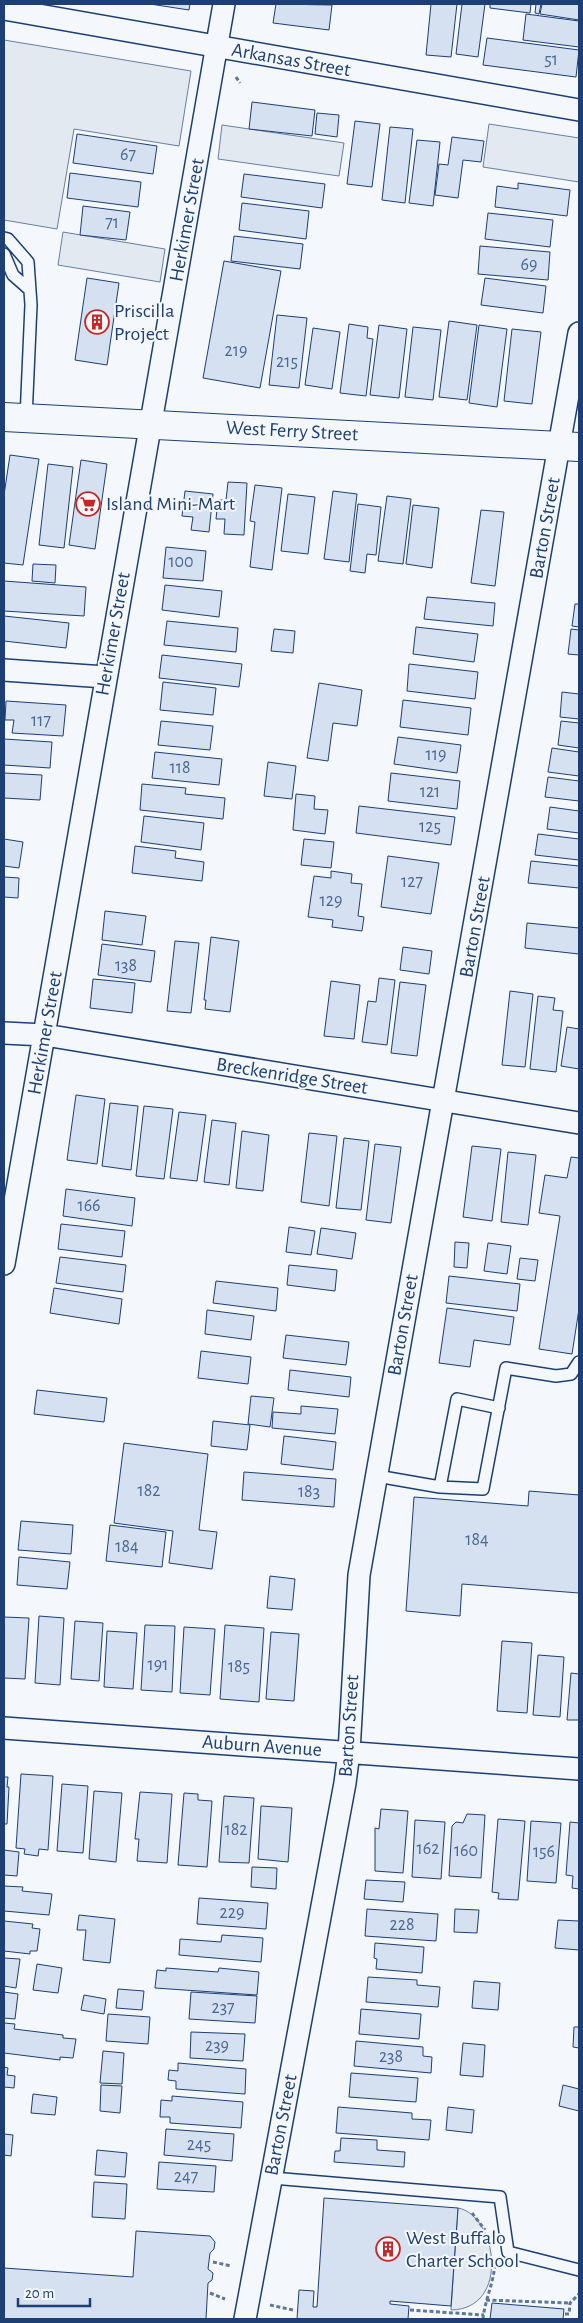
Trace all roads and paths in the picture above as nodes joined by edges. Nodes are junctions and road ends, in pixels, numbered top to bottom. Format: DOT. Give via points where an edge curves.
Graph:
graph roads {
  1 [pos="224,4"];
  2 [pos="4,9"];
  3 [pos="217,47"];
  4 [pos="236,77"];
  5 [pos="240,83"];
  6 [pos="579,110"];
  7 [pos="4,238"];
  8 [pos="4,254"];
  9 [pos="30,290"];
  10 [pos="579,333"];
  11 [pos="15,417"];
  12 [pos="152,424"];
  13 [pos="570,446"];
  14 [pos="4,670"];
  15 [pos="105,677"];
  16 [pos="4,1032"];
  17 [pos="45,1035"];
  18 [pos="443,1100"];
  19 [pos="579,1123"];
  20 [pos="4,1264"];
  21 [pos="579,1362"];
  22 [pos="499,1408"];
  23 [pos="377,1476"];
  24 [pos="440,1487"];
  25 [pos="4,1728"];
  26 [pos="349,1752"];
  27 [pos="579,1769"];
  28 [pos="272,2178"];
  29 [pos="467,2209"];
  30 [pos="486,2231"];
  31 [pos="494,2256"];
  32 [pos="213,2262"];
  33 [pos="231,2266"];
  34 [pos="579,2270"];
  35 [pos="210,2293"];
  36 [pos="579,2294"];
  37 [pos="225,2299"];
  38 [pos="485,2300"];
  39 [pos="263,2303"];
  40 [pos="570,2303"];
  41 [pos="427,2305"];
  42 [pos="294,2310"];
  43 [pos="410,2310"];
  44 [pos="426,2311"];
  45 [pos="565,2314"];
  46 [pos="483,2317"];
  47 [pos="246,2319"];
  1 -- 3 [label="street, Herkimer Street"];
  2 -- 3 [label="street, Arkansas Street"];
  3 -- 6 [label="street, Arkansas Street"];
  3 -- 12 [label="street, Herkimer Street"];
  4 -- 5 [label="path"];
  7 -- 9 [label="lane" via="28,262"];
  8 -- 9 [label="lane" via="13,275"];
  9 -- 11 [label="lane" via="31,305"];
  10 -- 13 [label="street, Barton Street"];
  11 -- 12 [label="street, West Ferry Street"];
  12 -- 13 [label="street, West Ferry Street"];
  12 -- 15 [label="street, Herkimer Street"];
  13 -- 18 [label="street, Barton Street"];
  14 -- 15 [label="street"];
  15 -- 17 [label="street, Herkimer Street"];
  16 -- 17 [label="street, Breckenridge Street"];
  17 -- 18 [label="street, Breckenridge Street"];
  17 -- 20 [label="street, Herkimer Street"];
  18 -- 19 [label="street, Breckenridge Street"];
  18 -- 23 [label="street, Barton Street"];
  21 -- 22 [label="lane" via="571,1374 556,1376 506,1368"];
  22 -- 24 [label="lane" via="483,1489"];
  22 -- 24 [label="lane" via="457,1400"];
  23 -- 24 [label="lane"];
  23 -- 26 [label="street, Barton Street" via="359,1575"];
  25 -- 26 [label="street, Auburn Avenue"];
  26 -- 27 [label="street, Auburn Avenue"];
  26 -- 28 [label="street, Barton Street"];
  28 -- 34 [label="lane" via="500,2197 508,2252"];
  28 -- 47 [label="street, Barton Street"];
  29 -- 30 [label="path"];
  31 -- 38 [label="path" via="493,2281"];
  32 -- 33 [label="path"];
  35 -- 37 [label="path"];
  36 -- 40 [label="path"];
  38 -- 40 [label="path"];
  38 -- 46 [label="path"];
  39 -- 42 [label="path"];
  40 -- 45 [label="path" via="569,2314"];
  41 -- 44 [label="path"];
  43 -- 44 [label="path"];
  44 -- 46 [label="path"];
}
